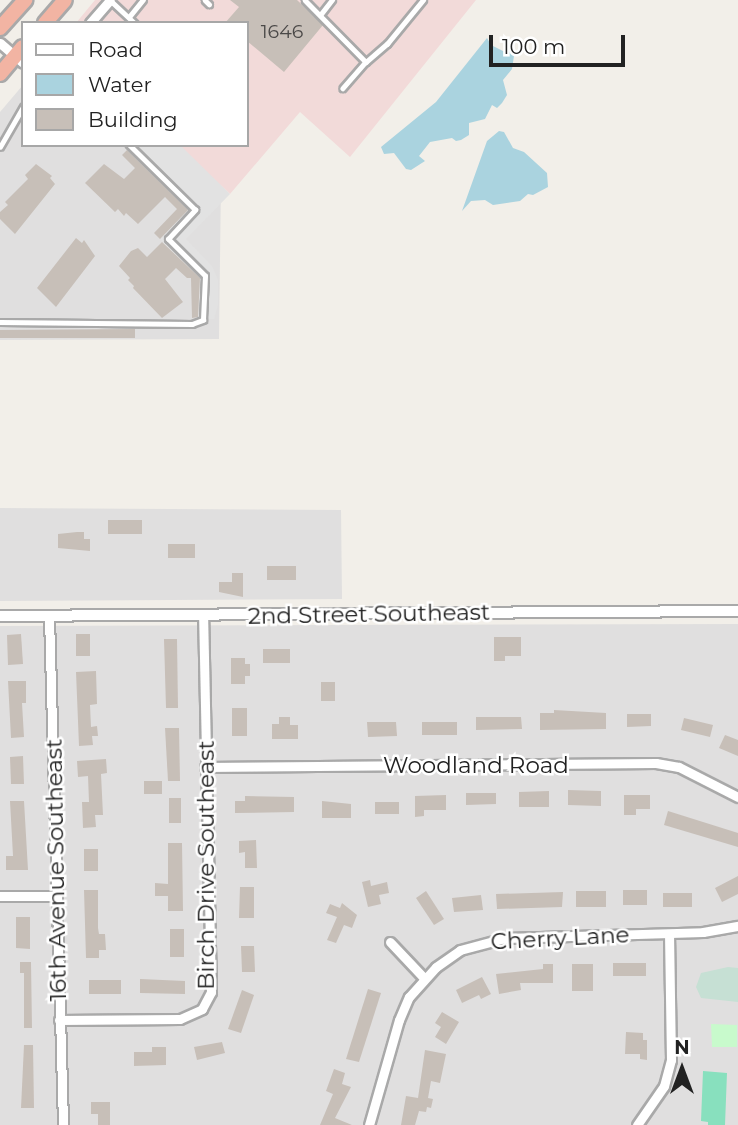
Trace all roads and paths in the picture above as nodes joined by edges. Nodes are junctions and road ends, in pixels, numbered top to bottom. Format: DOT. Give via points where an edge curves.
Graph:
graph roads {
  1 [pos="24,0"];
  2 [pos="65,0"];
  3 [pos="110,0"];
  4 [pos="143,0"];
  5 [pos="305,0"];
  6 [pos="332,0"];
  7 [pos="423,0"];
  8 [pos="321,13"];
  9 [pos="129,17"];
  10 [pos="47,21"];
  11 [pos="92,21"];
  12 [pos="133,21"];
  13 [pos="0,28"];
  14 [pos="0,43"];
  15 [pos="20,55"];
  16 [pos="366,62"];
  17 [pos="0,74"];
  18 [pos="343,88"];
  19 [pos="21,110"];
  20 [pos="0,147"];
  21 [pos="131,147"];
  22 [pos="0,322"];
  23 [pos="738,611"];
  24 [pos="50,616"];
  25 [pos="203,616"];
  26 [pos="0,617"];
  27 [pos="205,767"];
  28 [pos="738,797"];
  29 [pos="0,896"];
  30 [pos="57,896"];
  31 [pos="738,926"];
  32 [pos="669,933"];
  33 [pos="390,942"];
  34 [pos="424,978"];
  35 [pos="60,1020"];
  36 [pos="63,1125"];
  37 [pos="369,1125"];
  38 [pos="637,1125"];
  1 -- 13 [label="highway"];
  2 -- 10 [label="highway"];
  3 -- 9 [label="lane"];
  3 -- 11 [label="street"];
  4 -- 9 [label="lane"];
  5 -- 8 [label="lane"];
  6 -- 8 [label="lane"];
  7 -- 16 [label="lane"];
  8 -- 16 [label="lane"];
  9 -- 12 [label="lane"];
  14 -- 15 [label="street"];
  15 -- 17 [label="highway"];
  16 -- 18 [label="lane"];
  19 -- 20 [label="lane"];
  21 -- 22 [label="lane" via="195,210 168,239 205,276 203,320 192,324"];
  23 -- 25 [label="street, 2nd Street Southeast"];
  24 -- 25 [label="street, 2nd Street Southeast"];
  24 -- 26 [label="street, 2nd Street Southeast"];
  24 -- 30 [label="street, 16th Avenue Southeast"];
  25 -- 27 [label="street, Birch Drive Southeast"];
  27 -- 28 [label="street, Woodland Road" via="656,763 679,767"];
  27 -- 35 [label="street, Birch Drive Southeast" via="212,983 207,1001 196,1014 180,1019"];
  29 -- 30 [label="street"];
  30 -- 35 [label="street, 16th Avenue Southeast"];
  31 -- 32 [label="street, Cherry Lane"];
  32 -- 34 [label="street, Cherry Lane" via="488,940 447,958"];
  32 -- 38 [label="street" via="671,1060 664,1086"];
  33 -- 34 [label="street"];
  34 -- 37 [label="street, Cherry Lane" via="403,1010"];
  35 -- 36 [label="street, 16th Avenue Southeast"];
}
